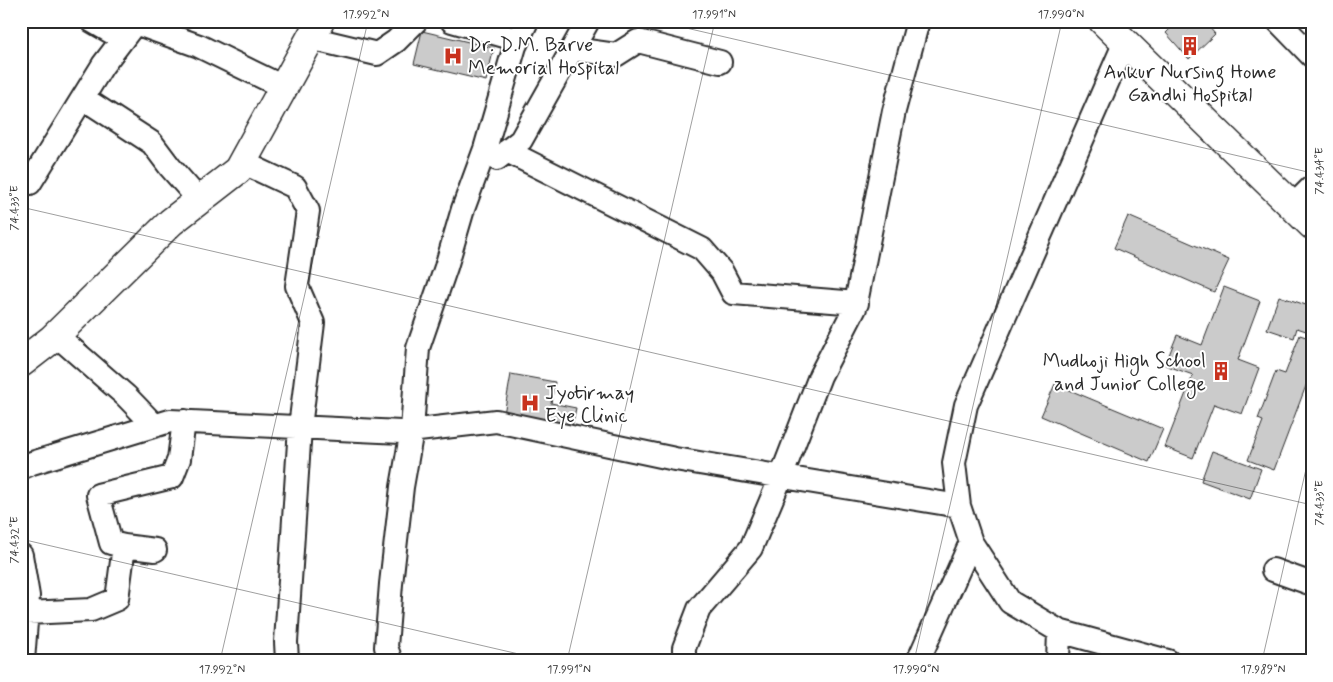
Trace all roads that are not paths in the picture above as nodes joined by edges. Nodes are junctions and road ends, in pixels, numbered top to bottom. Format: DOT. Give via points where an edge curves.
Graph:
graph roads {
  1 [pos="92,21"];
  2 [pos="416,21"];
  3 [pos="452,21"];
  4 [pos="588,21"];
  5 [pos="918,21"];
  6 [pos="1278,21"];
  7 [pos="1111,27"];
  8 [pos="315,30"];
  9 [pos="523,31"];
  10 [pos="123,39"];
  11 [pos="573,49"];
  12 [pos="1312,56"];
  13 [pos="720,62"];
  14 [pos="283,88"];
  15 [pos="83,98"];
  16 [pos="507,151"];
  17 [pos="242,162"];
  18 [pos="475,175"];
  19 [pos="30,183"];
  20 [pos="1312,186"];
  21 [pos="199,200"];
  22 [pos="1293,206"];
  23 [pos="1312,226"];
  24 [pos="857,303"];
  25 [pos="56,335"];
  26 [pos="21,363"];
  27 [pos="184,421"];
  28 [pos="155,426"];
  29 [pos="300,427"];
  30 [pos="412,430"];
  31 [pos="21,468"];
  32 [pos="780,477"];
  33 [pos="959,506"];
  34 [pos="971,542"];
  35 [pos="124,546"];
  36 [pos="155,550"];
  37 [pos="21,555"];
  38 [pos="1273,570"];
  39 [pos="1312,584"];
  40 [pos="27,613"];
  41 [pos="1059,631"];
  42 [pos="23,661"];
  43 [pos="287,661"];
  44 [pos="392,661"];
  45 [pos="684,661"];
  46 [pos="918,661"];
  47 [pos="1058,661"];
  48 [pos="1168,661"];
  1 -- 10 [label="street"];
  2 -- 8 [label="street" via="377,54"];
  3 -- 9 [label="street"];
  4 -- 11 [label="street"];
  5 -- 24 [label="street" via="894,111"];
  6 -- 12 [label="street"];
  7 -- 22 [label="street"];
  7 -- 33 [label="street" via="966,405 954,463"];
  8 -- 14 [label="street"];
  9 -- 18 [label="street" via="515,46"];
  10 -- 14 [label="street" via="135,23 199,46"];
  10 -- 15 [label="street"];
  11 -- 13 [label="street" via="616,55 638,41"];
  11 -- 16 [label="street" via="521,140"];
  14 -- 17 [label="street"];
  15 -- 19 [label="street"];
  15 -- 21 [label="street" via="152,143"];
  16 -- 18 [label="street"];
  16 -- 24 [label="street" via="702,249 722,272 733,293"];
  17 -- 21 [label="street" via="238,170"];
  17 -- 29 [label="street" via="295,187 308,211 297,286 313,323"];
  18 -- 30 [label="street" via="418,348"];
  20 -- 22 [label="street"];
  21 -- 25 [label="street" via="171,222"];
  22 -- 23 [label="street"];
  24 -- 32 [label="street" via="820,376"];
  25 -- 26 [label="street"];
  25 -- 28 [label="street"];
  27 -- 28 [label="street"];
  27 -- 29 [label="street"];
  27 -- 35 [label="street" via="179,459 172,477 98,495 111,543"];
  28 -- 31 [label="street"];
  29 -- 30 [label="street"];
  29 -- 43 [label="street"];
  30 -- 32 [label="street" via="496,421 675,459"];
  30 -- 44 [label="street" via="391,584 386,647"];
  32 -- 33 [label="street"];
  32 -- 45 [label="street" via="751,548 699,609 684,648"];
  33 -- 34 [label="street"];
  34 -- 41 [label="street" via="1010,602"];
  34 -- 46 [label="street"];
  35 -- 36 [label="street"];
  35 -- 40 [label="street" via="117,599 92,610"];
  37 -- 40 [label="street" via="28,596"];
  38 -- 39 [label="street"];
  40 -- 42 [label="street"];
  41 -- 47 [label="street"];
  41 -- 48 [label="street"];
}
